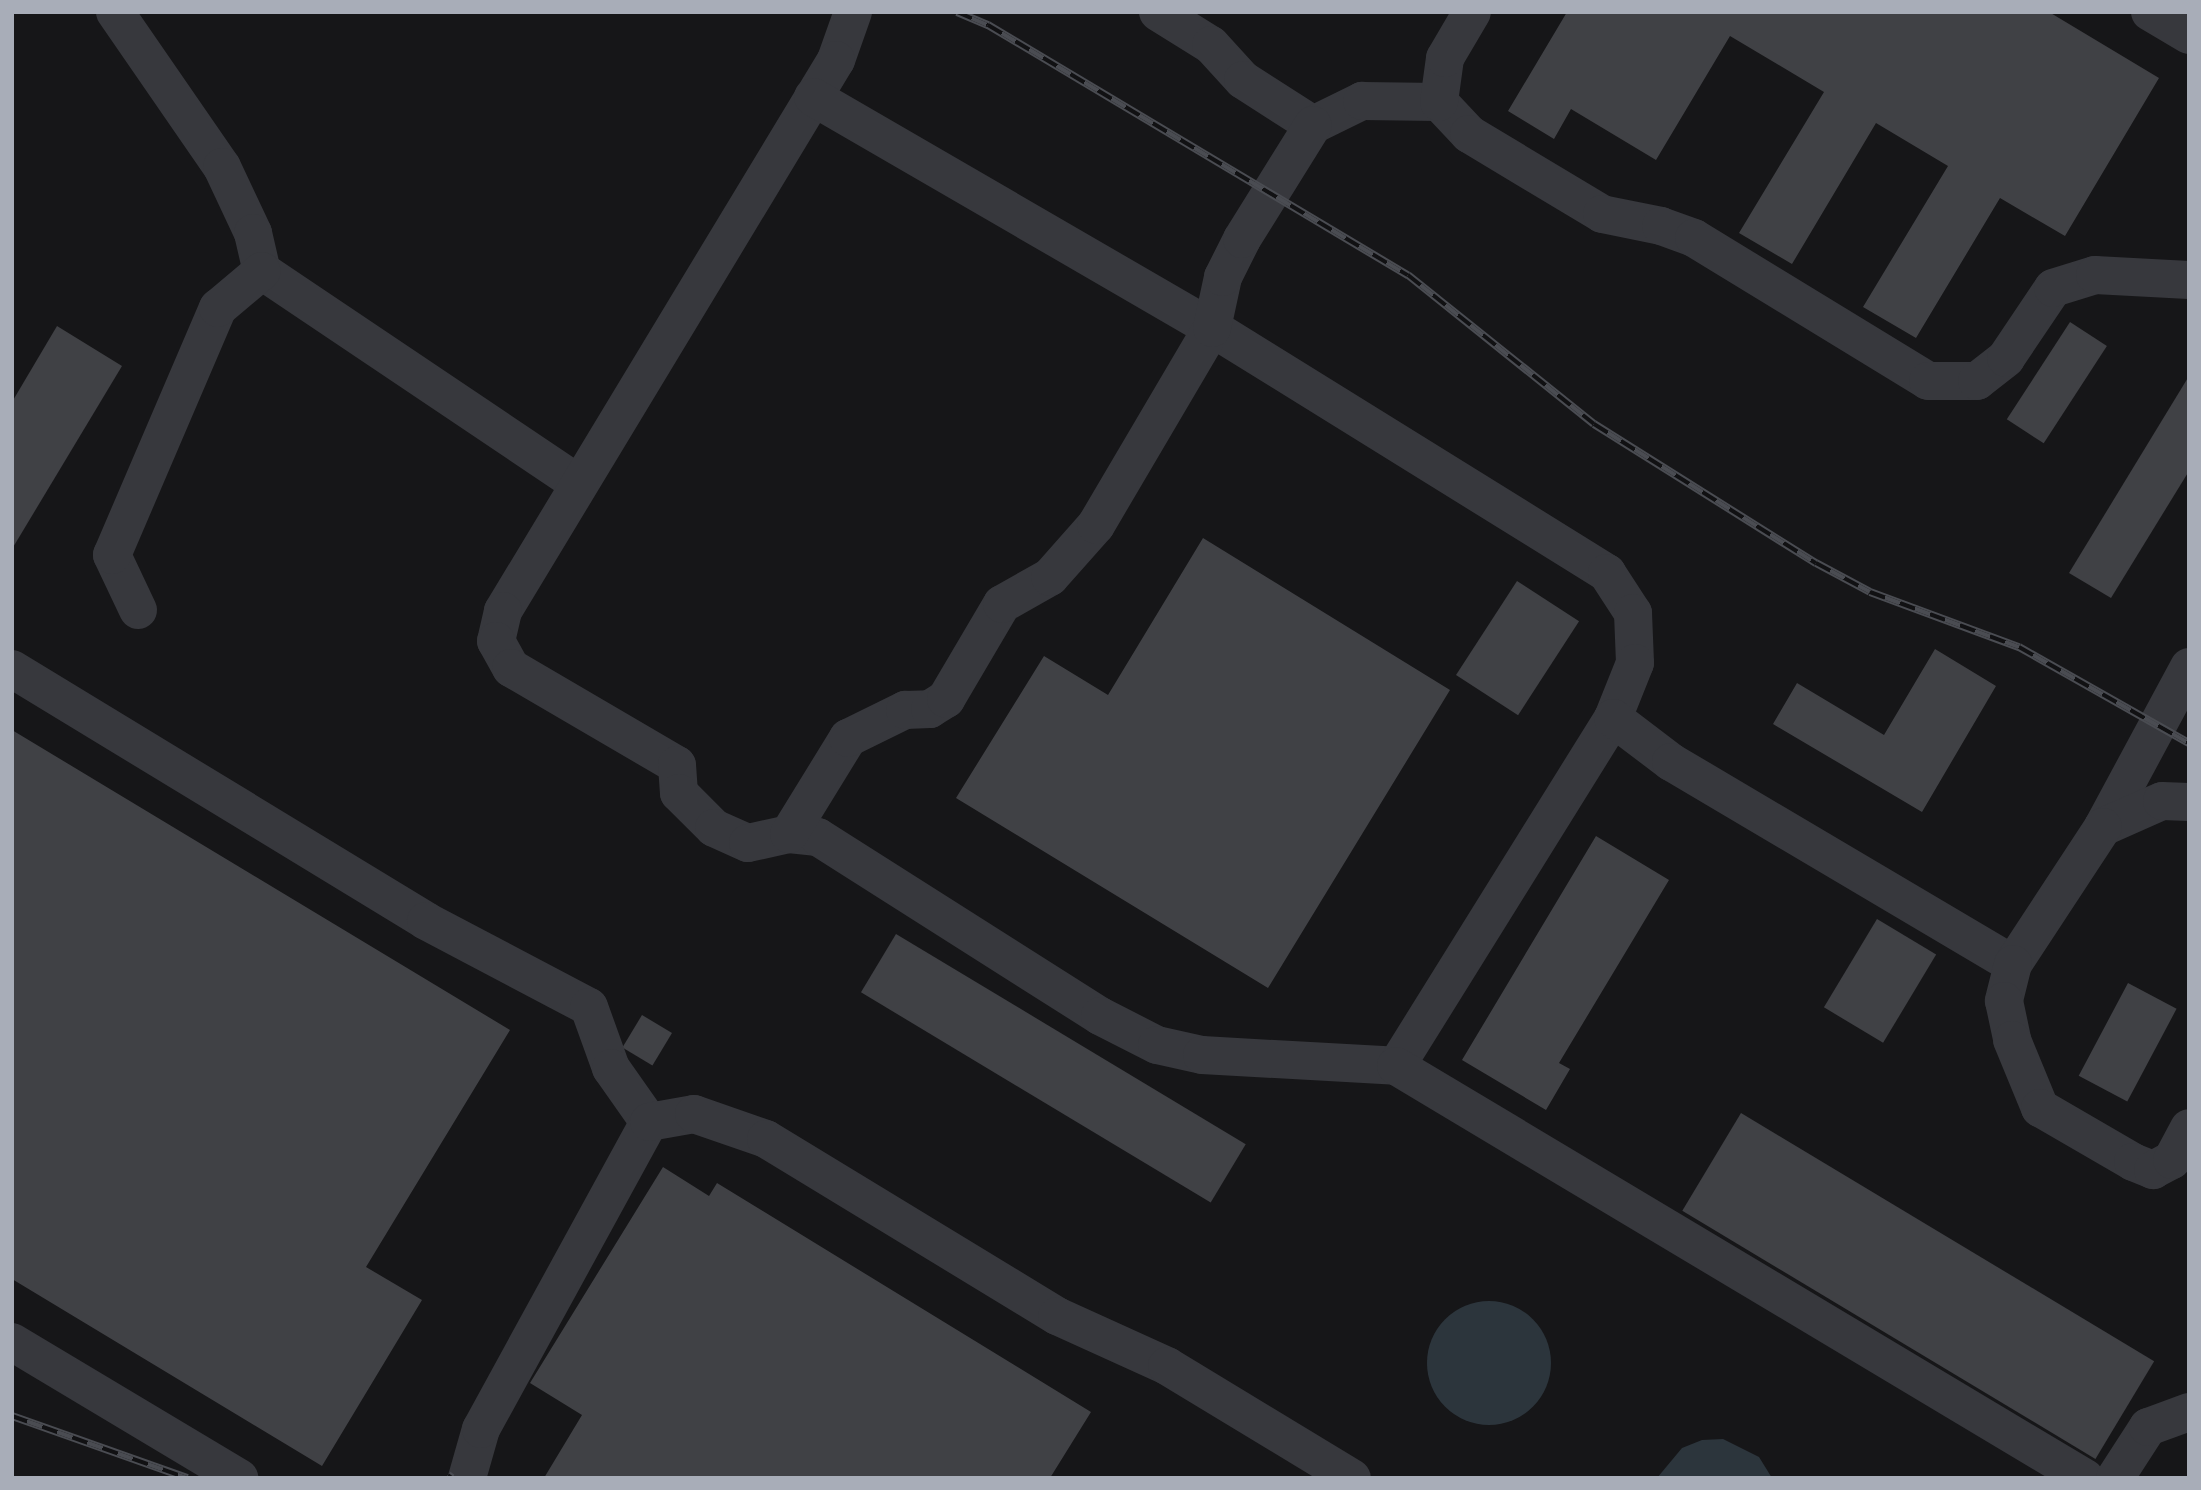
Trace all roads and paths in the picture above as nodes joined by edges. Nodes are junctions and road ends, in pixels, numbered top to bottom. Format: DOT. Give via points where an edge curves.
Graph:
graph roads {
  1 [pos="115,12"];
  2 [pos="853,12"];
  3 [pos="1158,12"];
  4 [pos="1472,12"];
  5 [pos="2150,12"];
  6 [pos="2189,35"];
  7 [pos="813,97"];
  8 [pos="1439,102"];
  9 [pos="1313,125"];
  10 [pos="262,271"];
  11 [pos="2189,280"];
  12 [pos="1212,328"];
  13 [pos="578,483"];
  14 [pos="138,610"];
  15 [pos="2189,667"];
  16 [pos="12,669"];
  17 [pos="1613,718"];
  18 [pos="2189,802"];
  19 [pos="2103,827"];
  20 [pos="789,834"];
  21 [pos="2013,964"];
  22 [pos="1396,1066"];
  23 [pos="649,1122"];
  24 [pos="2189,1128"];
  25 [pos="12,1342"];
  26 [pos="2189,1412"];
  27 [pos="239,1478"];
  28 [pos="467,1478"];
  29 [pos="1352,1478"];
  30 [pos="2085,1478"];
  31 [pos="2115,1478"];
  1 -- 10 [label="lane" via="222,167 253,233"];
  2 -- 7 [label="lane" via="836,60"];
  3 -- 9 [label="lane" via="1211,45 1243,80"];
  4 -- 8 [label="lane" via="1445,58"];
  5 -- 6 [label="lane"];
  7 -- 12 [label="lane"];
  7 -- 13 [label="lane"];
  8 -- 9 [label="lane" via="1362,101"];
  8 -- 11 [label="lane" via="1469,134 1602,214 1694,238 1928,381 1977,381 2006,358 2053,288 2095,275"];
  9 -- 12 [label="lane" via="1223,277"];
  10 -- 13 [label="lane"];
  10 -- 14 [label="lane" via="218,308 112,555"];
  12 -- 17 [label="lane" via="1607,572 1633,614 1635,663"];
  12 -- 20 [label="lane" via="1096,526 1050,577 1002,604 946,699 930,709 905,710 848,738"];
  13 -- 20 [label="lane" via="503,611 496,641 511,668 677,765 679,793 714,828 748,843"];
  15 -- 19 [label="lane"];
  16 -- 23 [label="lane" via="426,921 589,1007 611,1068"];
  17 -- 21 [label="lane" via="1671,762"];
  17 -- 22 [label="lane"];
  18 -- 19 [label="lane" via="2162,801"];
  19 -- 21 [label="lane"];
  20 -- 22 [label="lane" via="818,836 1100,1016 1157,1045 1202,1055"];
  21 -- 24 [label="lane" via="2004,1001 2006,1014 2040,1108 2153,1170 2172,1160"];
  22 -- 30 [label="lane"];
  23 -- 28 [label="lane" via="481,1429"];
  23 -- 29 [label="lane" via="694,1114 766,1139 1057,1316 1167,1366"];
  25 -- 27 [label="lane"];
  26 -- 31 [label="lane" via="2148,1427"];
}
